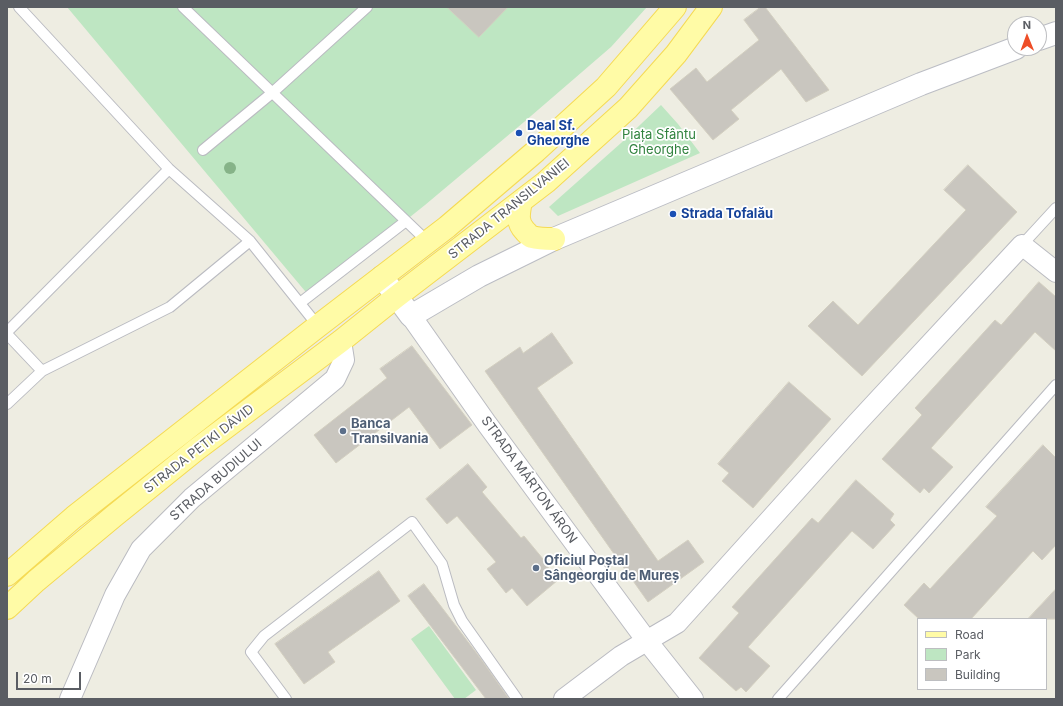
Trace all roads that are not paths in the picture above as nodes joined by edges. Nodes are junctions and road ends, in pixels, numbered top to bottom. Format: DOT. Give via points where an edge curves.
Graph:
graph roads {
  1 [pos="19,7"];
  2 [pos="182,7"];
  3 [pos="367,7"];
  4 [pos="674,7"];
  5 [pos="711,7"];
  6 [pos="1007,51"];
  7 [pos="272,93"];
  8 [pos="203,150"];
  9 [pos="169,169"];
  10 [pos="521,201"];
  11 [pos="1056,208"];
  12 [pos="406,221"];
  13 [pos="554,239"];
  14 [pos="250,241"];
  15 [pos="428,242"];
  16 [pos="1022,245"];
  17 [pos="1056,272"];
  18 [pos="382,277"];
  19 [pos="396,297"];
  20 [pos="300,303"];
  21 [pos="411,316"];
  22 [pos="318,326"];
  23 [pos="7,333"];
  24 [pos="341,341"];
  25 [pos="42,371"];
  26 [pos="1056,385"];
  27 [pos="7,404"];
  28 [pos="7,575"];
  29 [pos="7,608"];
  30 [pos="647,641"];
  31 [pos="70,699"];
  32 [pos="286,699"];
  33 [pos="517,699"];
  34 [pos="564,699"];
  35 [pos="693,699"];
  36 [pos="778,699"];
  1 -- 9 [label="lane"];
  2 -- 7 [label="lane"];
  3 -- 7 [label="lane"];
  4 -- 15 [label="main road, STRADA TRANSILVANIEI" via="606,87 530,156"];
  5 -- 10 [label="main road, STRADA TRANSILVANIEI" via="676,54 628,108 546,182"];
  6 -- 13 [label="street" via="921,84"];
  7 -- 8 [label="lane"];
  7 -- 12 [label="lane"];
  9 -- 14 [label="lane"];
  9 -- 23 [label="lane"];
  10 -- 13 [label="main road" via="519,212 523,229 530,236"];
  10 -- 19 [label="main road, STRADA TRANSILVANIEI"];
  11 -- 16 [label="lane"];
  12 -- 15 [label="lane"];
  12 -- 20 [label="lane"];
  13 -- 21 [label="street" via="479,276"];
  14 -- 20 [label="lane"];
  14 -- 25 [label="lane" via="170,308"];
  15 -- 18 [label="main road, STRADA TRANSILVANIEI"];
  16 -- 17 [label="street"];
  16 -- 30 [label="street" via="677,623"];
  18 -- 19 [label="street, STRADA MÁRTON ÁRON"];
  18 -- 22 [label="main road, STRADA PETKI DÁVID"];
  19 -- 21 [label="street, STRADA MÁRTON ÁRON"];
  19 -- 24 [label="main road, STRADA PETKI DÁVID"];
  20 -- 22 [label="lane"];
  21 -- 30 [label="street, STRADA MÁRTON ÁRON"];
  22 -- 28 [label="main road, STRADA PETKI DÁVID" via="74,517"];
  23 -- 25 [label="lane"];
  24 -- 29 [label="main road, STRADA PETKI DÁVID" via="114,516"];
  24 -- 31 [label="street, STRADA BUDIULUI" via="344,360 335,379 192,498 141,549 115,595"];
  25 -- 27 [label="lane"];
  26 -- 36 [label="lane"];
  30 -- 34 [label="street" via="621,656"];
  30 -- 35 [label="street, STRADA MÁRTON ÁRON"];
  32 -- 33 [label="lane" via="251,652 264,636 412,522 442,564 454,605 462,621"];
}
